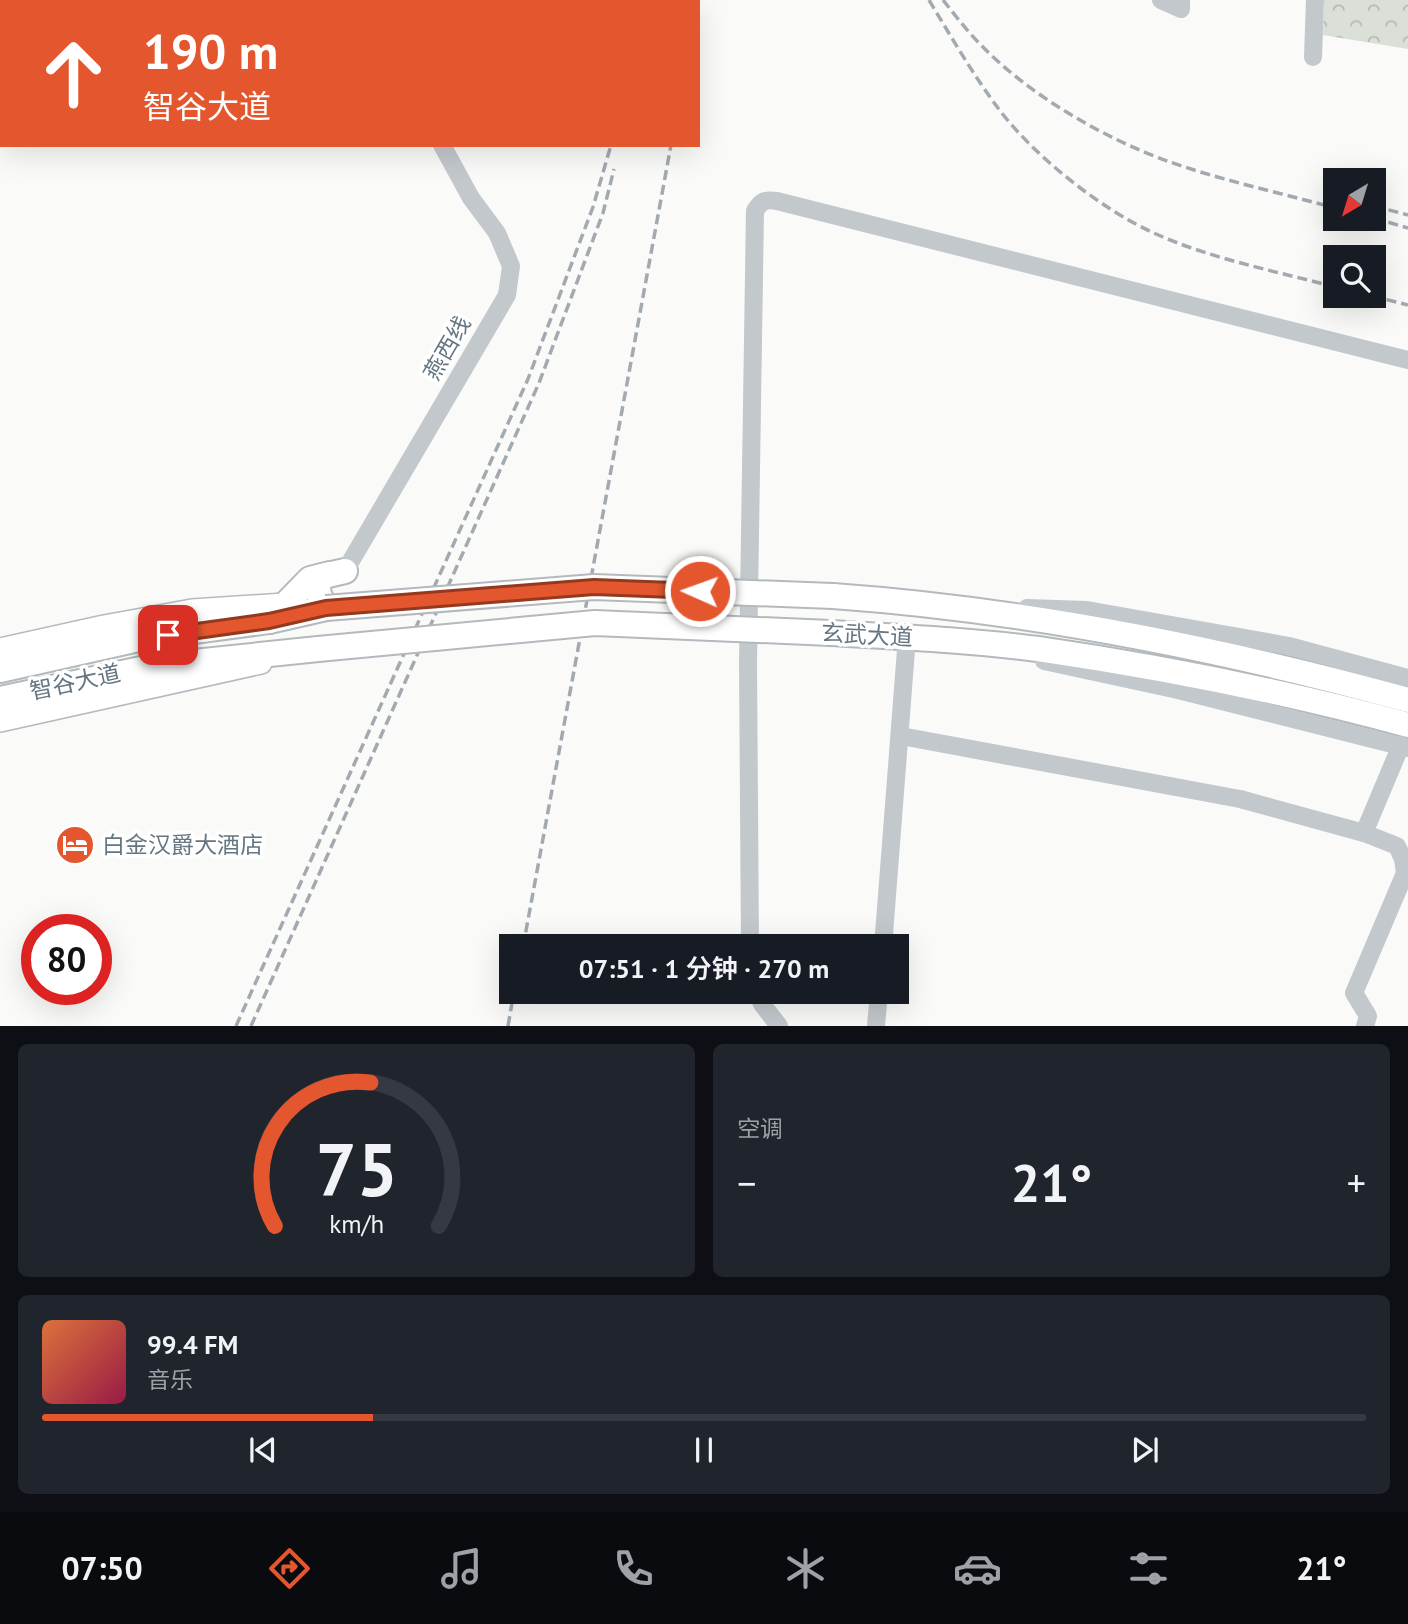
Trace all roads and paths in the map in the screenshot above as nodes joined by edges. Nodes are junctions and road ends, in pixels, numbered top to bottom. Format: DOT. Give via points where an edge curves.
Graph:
graph roads {
  1 [pos="1161,0"];
  2 [pos="1181,0"];
  3 [pos="1315,0"];
  4 [pos="1313,57"];
  5 [pos="443,147"];
  6 [pos="1408,360"];
  7 [pos="345,571"];
  8 [pos="926,603"];
  9 [pos="326,608"];
  10 [pos="277,612"];
  11 [pos="907,638"];
  12 [pos="942,640"];
  13 [pos="0,649"];
  14 [pos="318,649"];
  15 [pos="0,670"];
  16 [pos="1408,678"];
  17 [pos="0,699"];
  18 [pos="1408,700"];
  19 [pos="0,721"];
  20 [pos="901,736"];
  21 [pos="1406,739"];
  22 [pos="1364,833"];
  23 [pos="750,934"];
  24 [pos="884,934"];
  25 [pos="762,1004"];
  26 [pos="878,1004"];
  27 [pos="779,1026"];
  28 [pos="876,1026"];
  29 [pos="1366,1026"];
  1 -- 2 [label="street" via="1181,9"];
  3 -- 4 [label="street"];
  5 -- 7 [label="street, 燕西线" via="497,233 511,266 507,295"];
  6 -- 23 [label="street" via="777,201 760,203 755,211 748,663"];
  7 -- 9 [label="highway" via="319,577 318,593"];
  7 -- 10 [label="highway" via="310,579"];
  8 -- 9 [label="highway, 玄武大道, bridge" via="594,587"];
  8 -- 16 [label="street" via="1087,610 1289,646"];
  8 -- 18 [label="highway, 玄武大道" via="1192,646"];
  9 -- 10 [label="highway, 智谷大道"];
  10 -- 13 [label="main road" via="192,610"];
  10 -- 15 [label="highway, 智谷大道"];
  11 -- 12 [label="highway, 玄武大道"];
  11 -- 14 [label="highway, 玄武大道, bridge" via="595,623"];
  11 -- 20 [label="street"];
  12 -- 21 [label="street"];
  12 -- 21 [label="highway, 玄武大道" via="1037,649 1184,674 1308,701"];
  14 -- 17 [label="highway, 智谷大道" via="155,666"];
  14 -- 19 [label="main road"];
  20 -- 22 [label="street" via="1240,799"];
  20 -- 24 [label="street"];
  21 -- 22 [label="street"];
  22 -- 29 [label="street" via="1397,846 1405,873 1354,993 1368,1016"];
  25 -- 27 [label="street"];
  26 -- 28 [label="street"];
}
